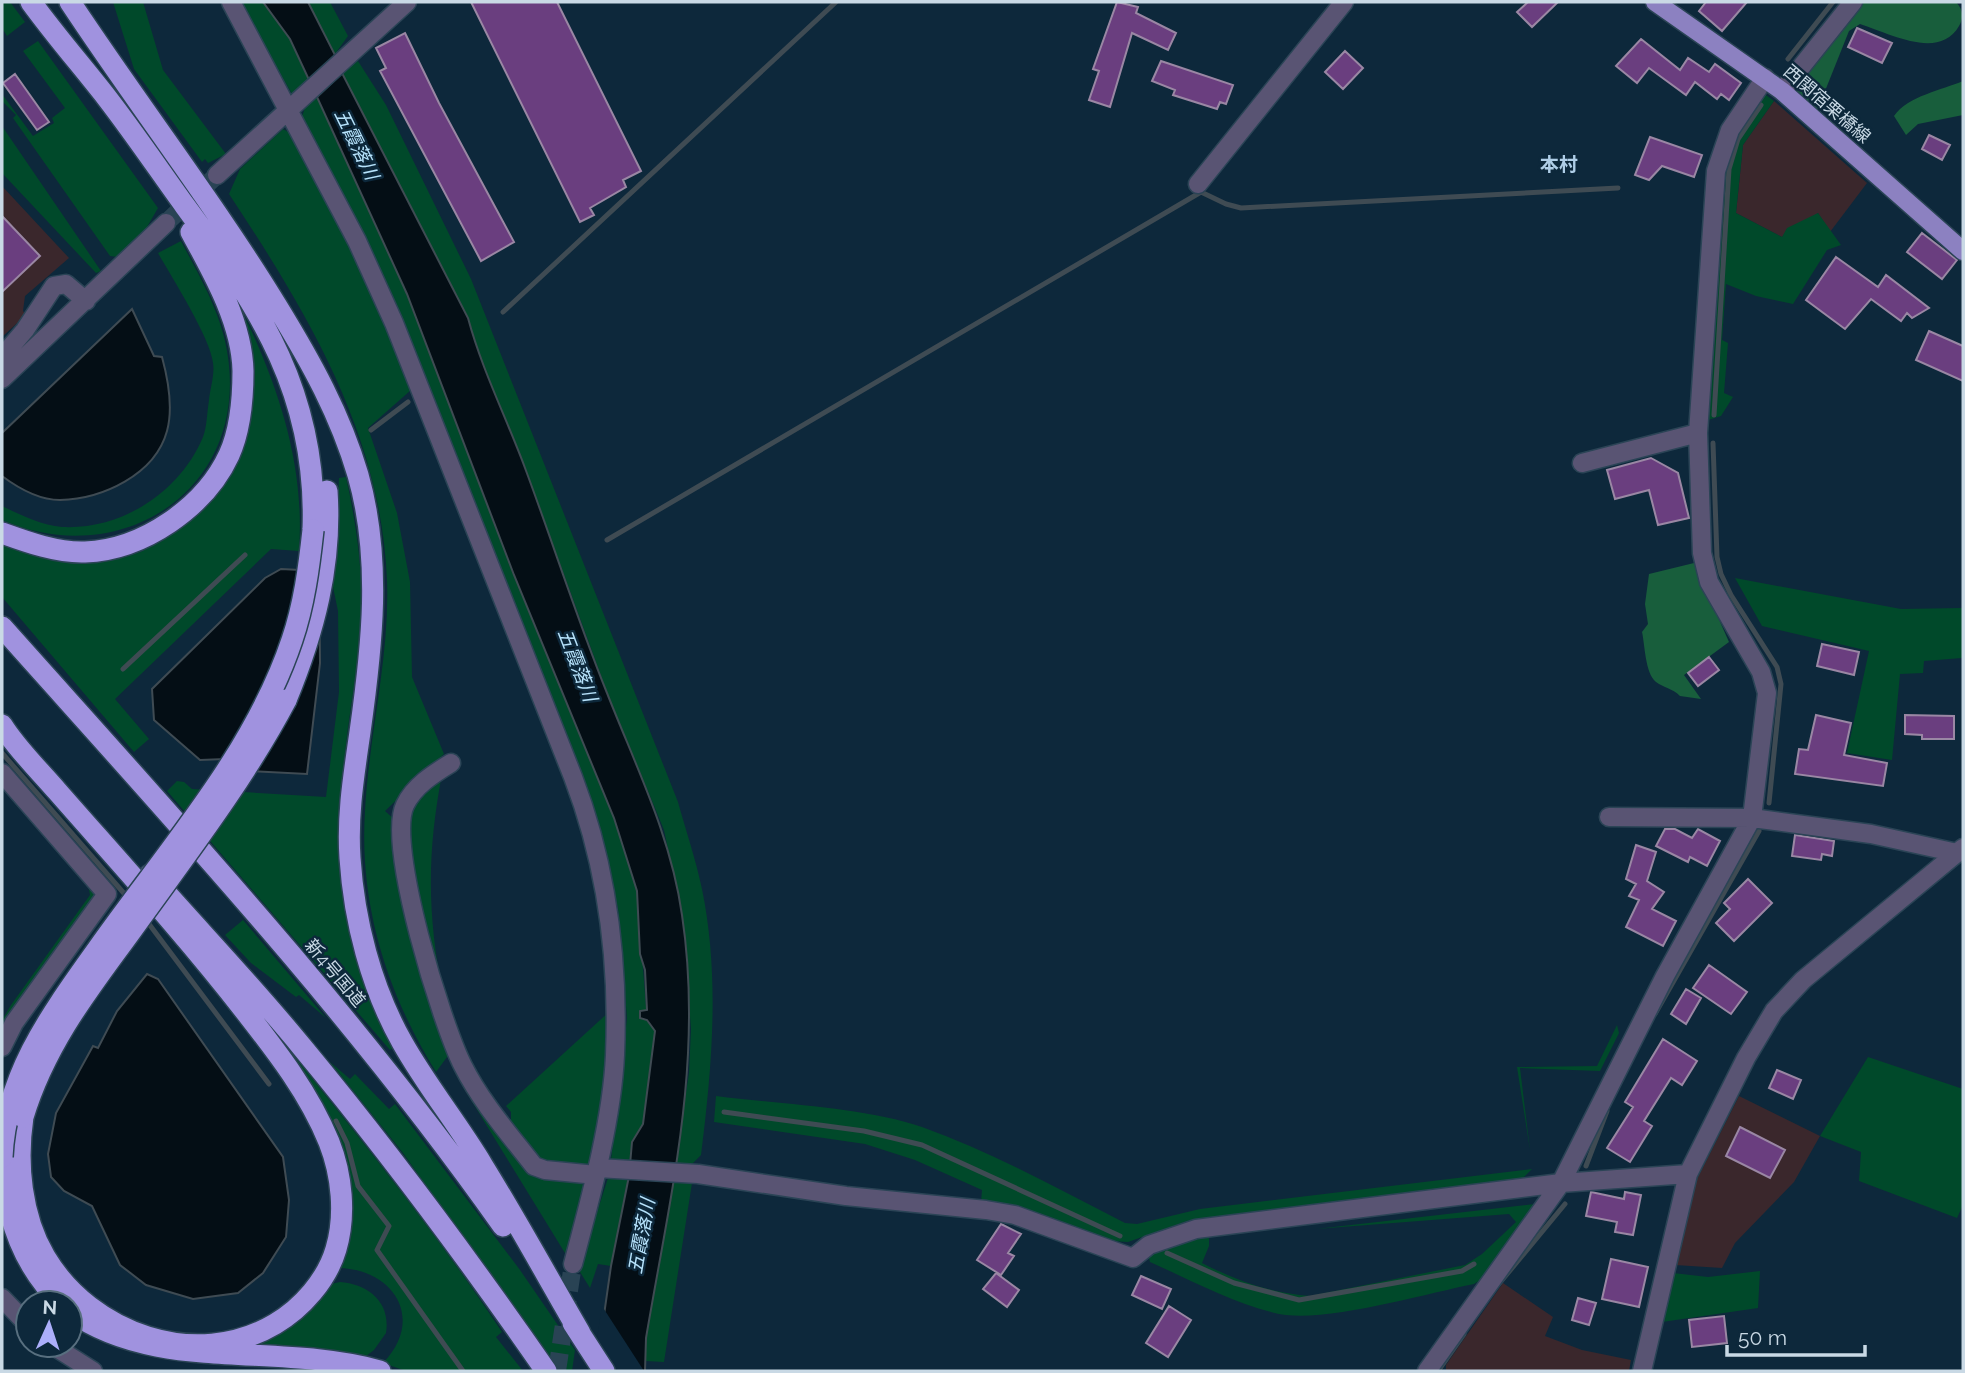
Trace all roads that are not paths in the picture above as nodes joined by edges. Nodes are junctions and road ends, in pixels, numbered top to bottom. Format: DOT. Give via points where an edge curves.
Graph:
graph roads {
  1 [pos="31,2"];
  2 [pos="70,2"];
  3 [pos="231,2"];
  4 [pos="407,2"];
  5 [pos="1344,2"];
  6 [pos="1655,2"];
  7 [pos="1853,2"];
  8 [pos="1765,78"];
  9 [pos="1782,91"];
  10 [pos="295,105"];
  11 [pos="154,163"];
  12 [pos="217,175"];
  13 [pos="1198,184"];
  14 [pos="166,223"];
  15 [pos="1963,251"];
  16 [pos="86,301"];
  17 [pos="276,304"];
  18 [pos="2,357"];
  19 [pos="2,379"];
  20 [pos="1698,433"];
  21 [pos="1583,463"];
  22 [pos="320,531"];
  23 [pos="2,533"];
  24 [pos="2,627"];
  25 [pos="2,708"];
  26 [pos="2,725"];
  27 [pos="451,763"];
  28 [pos="2,773"];
  29 [pos="1609,817"];
  30 [pos="1752,818"];
  31 [pos="1960,850"];
  32 [pos="2,1047"];
  33 [pos="2,1159"];
  34 [pos="597,1172"];
  35 [pos="1688,1174"];
  36 [pos="1561,1183"];
  37 [pos="27,1237"];
  38 [pos="573,1264"];
  39 [pos="50,1289"];
  40 [pos="84,1321"];
  41 [pos="580,1334"];
  42 [pos="74,1359"];
  43 [pos="93,1371"];
  44 [pos="380,1371"];
  45 [pos="546,1371"];
  46 [pos="604,1371"];
  47 [pos="1427,1371"];
  48 [pos="1642,1371"];
  1 -- 11 [label="highway"];
  2 -- 17 [label="highway"];
  3 -- 10 [label="street"];
  4 -- 10 [label="street"];
  5 -- 13 [label="street"];
  6 -- 8 [label="main road, 西関宿栗橋線"];
  7 -- 9 [label="street"];
  8 -- 9 [label="main road, 西関宿栗橋線"];
  8 -- 20 [label="street" via="1730,130 1716,170"];
  9 -- 15 [label="main road, 西関宿栗橋線"];
  10 -- 12 [label="street"];
  10 -- 34 [label="street" via="394,323 586,811 606,890 614,951 615,1057"];
  11 -- 22 [label="highway" via="241,282 283,360 301,417"];
  11 -- 23 [label="highway" via="215,276 234,327 243,370 240,416 229,454 206,491 178,516 148,535 118,546 84,552 36,545"];
  14 -- 16 [label="street"];
  16 -- 18 [label="street" via="66,284 54,286"];
  16 -- 19 [label="street"];
  17 -- 22 [label="highway" via="309,391 322,444"];
  17 -- 41 [label="highway" via="313,365 344,430 367,516 373,602 349,823 362,938 401,1041 483,1166"];
  20 -- 21 [label="street"];
  20 -- 30 [label="street" via="1702,553 1709,582 1761,672 1767,693"];
  22 -- 33 [label="highway, bridge" via="293,639 272,691 229,766 40,1032 16,1081 5,1122"];
  22 -- 37 [label="highway, bridge" via="325,569 307,649 267,737 72,1012 41,1065 19,1139"];
  24 -- 41 [label="highway, 新4号国道" via="227,880 401,1086"];
  25 -- 45 [label="highway" via="301,1045 467,1256"];
  26 -- 37 [label="highway" via="192,946 295,1077 329,1143 342,1198 336,1250 309,1296 288,1316 259,1333 206,1346 163,1342 106,1317 72,1291"];
  27 -- 34 [label="street" via="414,790 403,808 402,845 427,970 447,1032 464,1069 534,1166"];
  28 -- 32 [label="street" via="107,894 14,1023"];
  29 -- 30 [label="street"];
  30 -- 31 [label="street"];
  30 -- 36 [label="street" via="1665,976"];
  31 -- 35 [label="street" via="1803,980 1774,1012"];
  33 -- 37 [label="highway" via="10,1215"];
  34 -- 36 [label="street" via="687,1173 1015,1215 1133,1258 1149,1245 1196,1229"];
  34 -- 38 [label="street"];
  35 -- 36 [label="street"];
  35 -- 48 [label="street"];
  36 -- 47 [label="street"];
  37 -- 39 [label="highway" via="34,1271"];
  40 -- 44 [label="highway" via="153,1356 186,1361 329,1362"];
  41 -- 46 [label="highway, 新4号国道"];
  42 -- 43 [label="street"];
}
